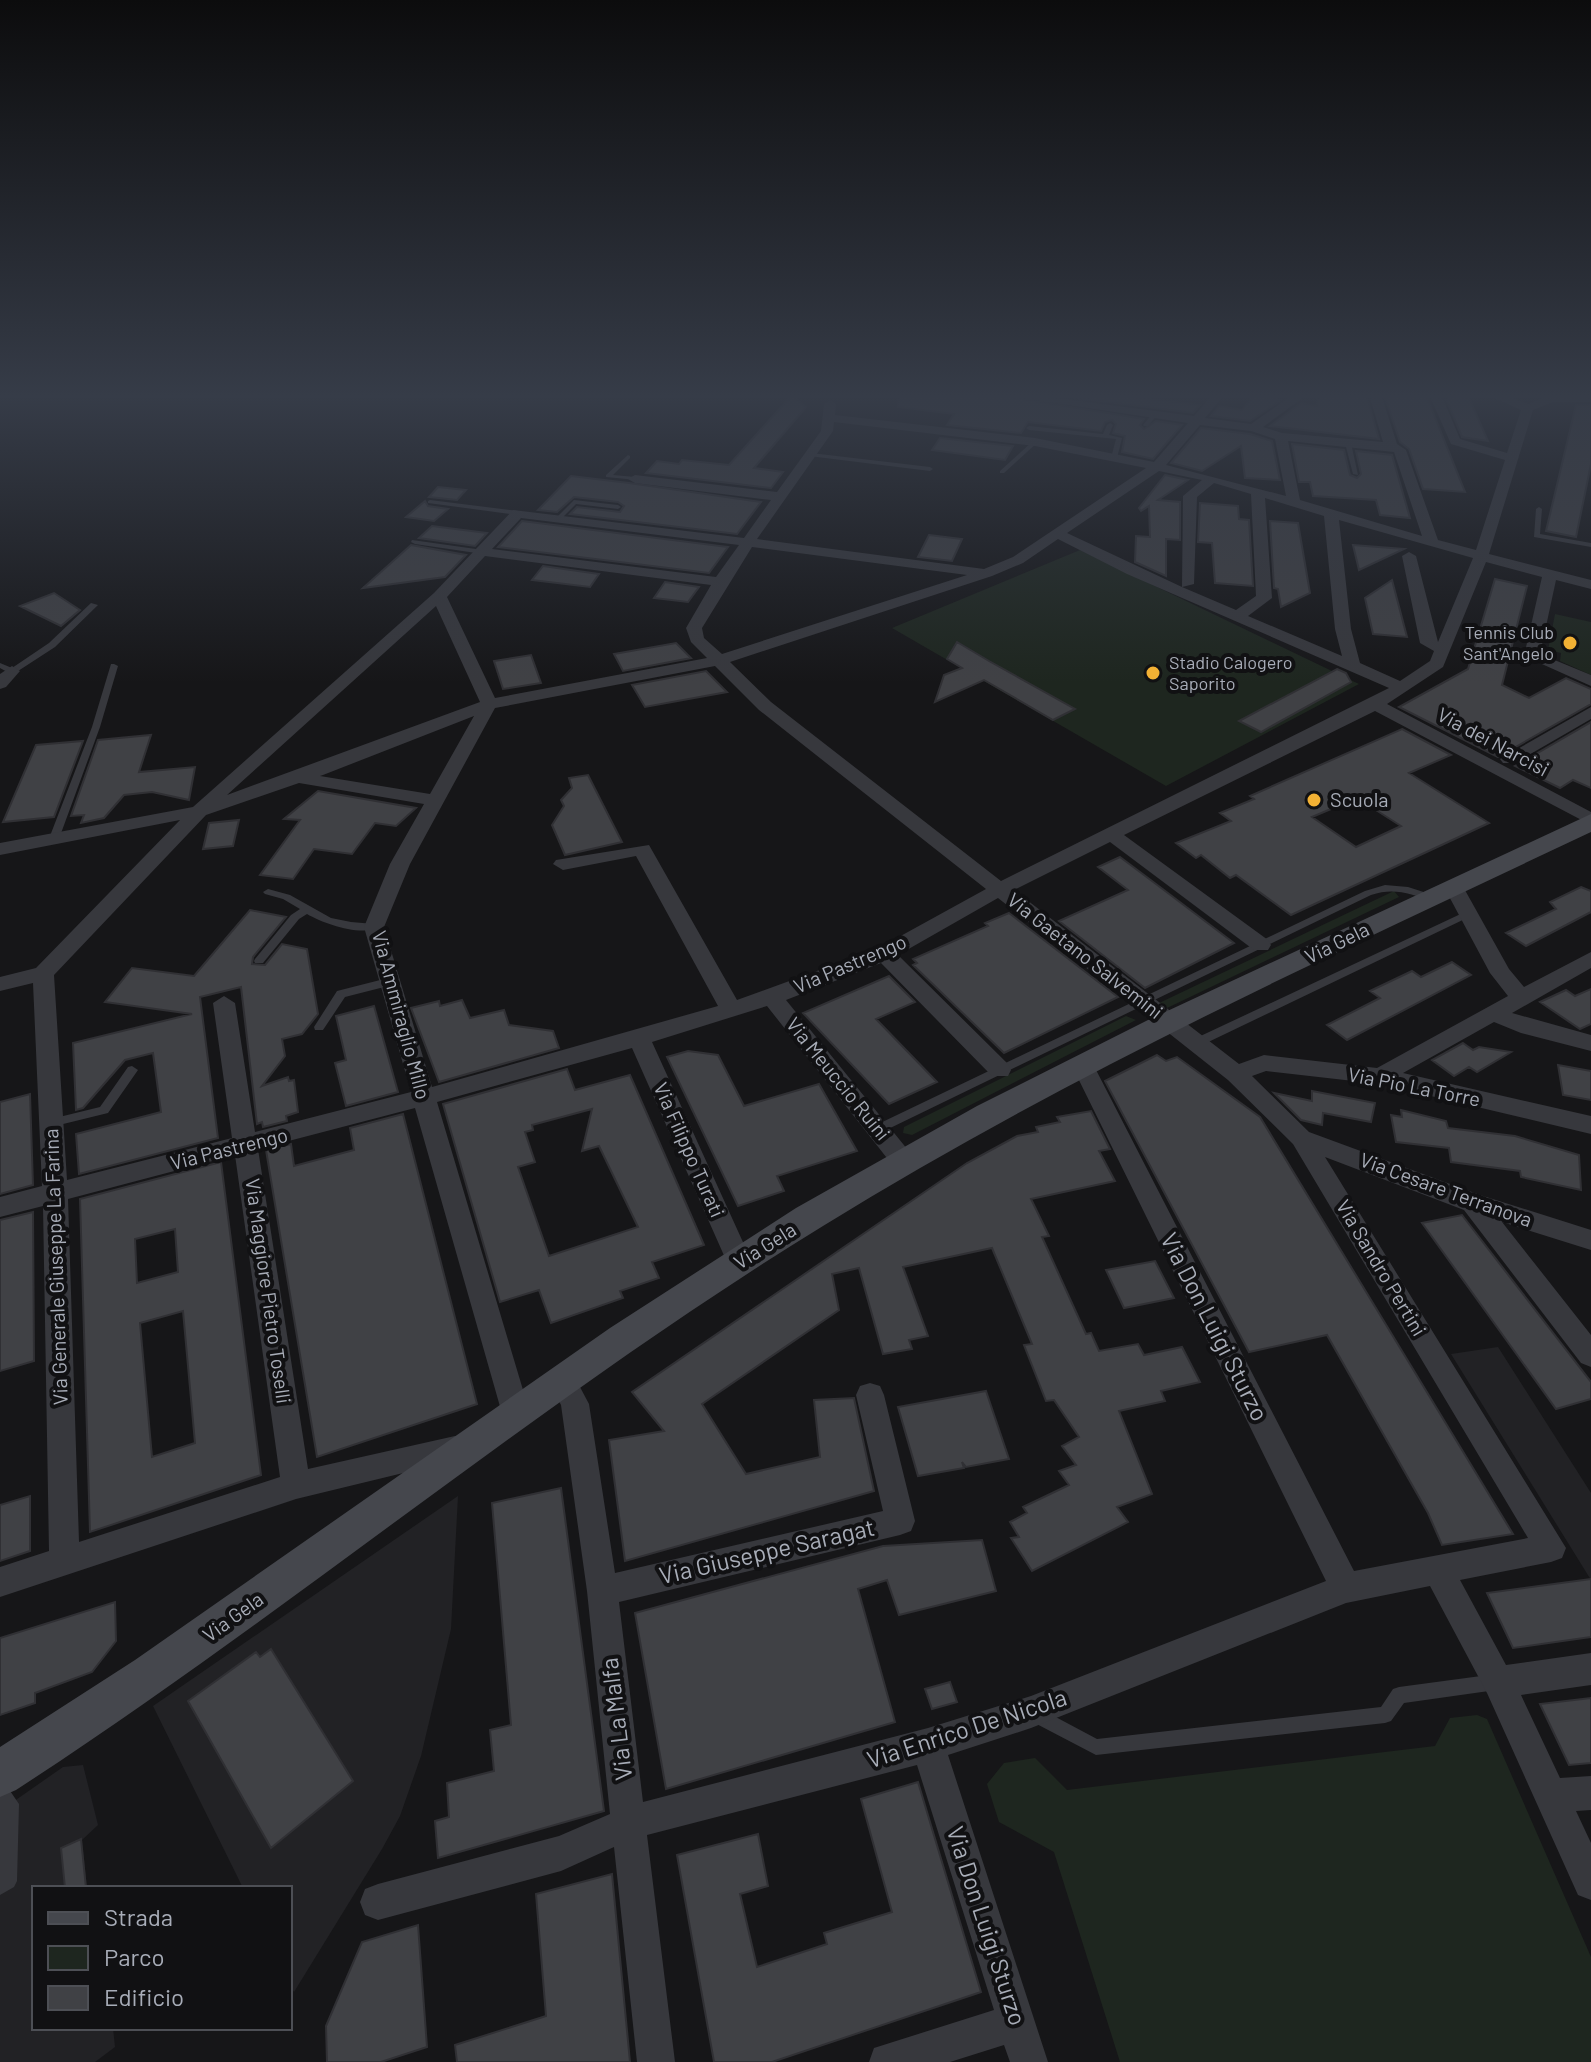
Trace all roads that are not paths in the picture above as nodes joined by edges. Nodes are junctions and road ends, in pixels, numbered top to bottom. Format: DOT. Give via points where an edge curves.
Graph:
graph roads {
  1 [pos="727,490"];
  2 [pos="787,490"];
  3 [pos="1122,490"];
  4 [pos="1197,490"];
  5 [pos="1292,490"];
  6 [pos="1414,490"];
  7 [pos="1502,490"];
  8 [pos="1258,491"];
  9 [pos="782,497"];
  10 [pos="430,502"];
  11 [pos="1294,502"];
  12 [pos="618,507"];
  13 [pos="1539,509"];
  14 [pos="518,513"];
  15 [pos="1331,513"];
  16 [pos="559,518"];
  17 [pos="1058,534"];
  18 [pos="750,541"];
  19 [pos="415,542"];
  20 [pos="1432,543"];
  21 [pos="1591,545"];
  22 [pos="483,552"];
  23 [pos="1409,556"];
  24 [pos="1481,556"];
  25 [pos="987,573"];
  26 [pos="1550,575"];
  27 [pos="720,582"];
  28 [pos="1187,584"];
  29 [pos="1591,585"];
  30 [pos="439,596"];
  31 [pos="94,605"];
  32 [pos="1239,615"];
  33 [pos="1442,649"];
  34 [pos="721,660"];
  35 [pos="1352,665"];
  36 [pos="114,666"];
  37 [pos="4,673"];
  38 [pos="1591,681"];
  39 [pos="1403,688"];
  40 [pos="489,704"];
  41 [pos="1375,704"];
  42 [pos="1591,712"];
  43 [pos="1509,759"];
  44 [pos="297,778"];
  45 [pos="436,800"];
  46 [pos="199,811"];
  47 [pos="1591,821"];
  48 [pos="1111,834"];
  49 [pos="55,836"];
  50 [pos="0,849"];
  51 [pos="563,864"];
  52 [pos="1000,889"];
  53 [pos="268,892"];
  54 [pos="1451,900"];
  55 [pos="307,909"];
  56 [pos="374,927"];
  57 [pos="1261,945"];
  58 [pos="884,954"];
  59 [pos="1591,959"];
  60 [pos="259,961"];
  61 [pos="43,973"];
  62 [pos="393,981"];
  63 [pos="0,984"];
  64 [pos="1520,996"];
  65 [pos="772,997"];
  66 [pos="1142,1000"];
  67 [pos="224,1003"];
  68 [pos="732,1011"];
  69 [pos="1492,1013"];
  70 [pos="319,1027"];
  71 [pos="1183,1033"];
  72 [pos="639,1038"];
  73 [pos="1591,1043"];
  74 [pos="1083,1066"];
  75 [pos="132,1070"];
  76 [pos="1000,1070"];
  77 [pos="1236,1074"];
  78 [pos="1380,1076"];
  79 [pos="422,1098"];
  80 [pos="51,1123"];
  81 [pos="1591,1125"];
  82 [pos="878,1129"];
  83 [pos="1301,1138"];
  84 [pos="247,1144"];
  85 [pos="903,1161"];
  86 [pos="55,1192"];
  87 [pos="1473,1203"];
  88 [pos="0,1207"];
  89 [pos="1591,1240"];
  90 [pos="739,1262"];
  91 [pos="1591,1355"];
  92 [pos="562,1380"];
  93 [pos="870,1395"];
  94 [pos="515,1410"];
  95 [pos="471,1445"];
  96 [pos="296,1485"];
  97 [pos="1551,1548"];
  98 [pos="64,1562"];
  99 [pos="1438,1570"];
  100 [pos="0,1582"];
  101 [pos="1346,1588"];
  102 [pos="602,1591"];
  103 [pos="1591,1669"];
  104 [pos="1498,1682"];
  105 [pos="1031,1712"];
  106 [pos="928,1745"];
  107 [pos="0,1774"];
  108 [pos="0,1791"];
  109 [pos="1591,1793"];
  110 [pos="1553,1796"];
  111 [pos="629,1823"];
  112 [pos="1591,1882"];
  113 [pos="0,1886"];
  114 [pos="378,1902"];
  115 [pos="1017,2022"];
  116 [pos="656,2062"];
  117 [pos="888,2062"];
  118 [pos="1029,2062"];
  1 -- 9 [label="street"];
  2 -- 9 [label="street"];
  3 -- 17 [label="street"];
  4 -- 28 [label="street" via="1190,496"];
  5 -- 11 [label="street"];
  6 -- 20 [label="street"];
  7 -- 24 [label="street, Via Pastrengo"];
  8 -- 11 [label="street"];
  8 -- 32 [label="street" via="1264,598"];
  9 -- 18 [label="street"];
  10 -- 14 [label="lane"];
  11 -- 15 [label="street"];
  12 -- 16 [label="lane" via="574,502"];
  13 -- 21 [label="lane" via="1536,536"];
  14 -- 16 [label="street"];
  14 -- 22 [label="street"];
  15 -- 20 [label="street"];
  15 -- 35 [label="street"];
  16 -- 18 [label="street"];
  17 -- 25 [label="street"];
  17 -- 32 [label="street"];
  18 -- 25 [label="street"];
  18 -- 27 [label="street"];
  19 -- 22 [label="lane"];
  20 -- 24 [label="street"];
  22 -- 27 [label="street"];
  22 -- 30 [label="street"];
  23 -- 33 [label="street" via="1428,643"];
  24 -- 26 [label="street"];
  24 -- 33 [label="street, Via Pastrengo"];
  25 -- 34 [label="street"];
  26 -- 29 [label="street"];
  26 -- 38 [label="street" via="1532,656"];
  27 -- 34 [label="street, Via Gaetano Salvemini" via="694,628 697,639"];
  30 -- 40 [label="street"];
  30 -- 46 [label="street"];
  31 -- 37 [label="lane" via="52,645"];
  32 -- 35 [label="street"];
  33 -- 39 [label="street, Via Pastrengo" via="1437,664"];
  34 -- 40 [label="street"];
  34 -- 52 [label="street, Via Gaetano Salvemini" via="765,706"];
  35 -- 39 [label="street"];
  36 -- 49 [label="lane"];
  39 -- 41 [label="street, Via Pastrengo"];
  40 -- 44 [label="street"];
  40 -- 45 [label="street, Via Ammiraglio Millo"];
  41 -- 47 [label="street, Via dei Narcisi"];
  41 -- 48 [label="street, Via Pastrengo"];
  42 -- 43 [label="street"];
  44 -- 45 [label="street"];
  44 -- 46 [label="street"];
  45 -- 56 [label="street, Via Ammiraglio Millo" via="400,864"];
  46 -- 49 [label="street"];
  46 -- 61 [label="street"];
  47 -- 54 [label="main road, Via Gela"];
  48 -- 52 [label="street, Via Pastrengo"];
  48 -- 57 [label="street"];
  49 -- 50 [label="street"];
  51 -- 68 [label="street" via="642,849"];
  52 -- 58 [label="street, Via Pastrengo"];
  52 -- 66 [label="street, Via Gaetano Salvemini"];
  53 -- 55 [label="lane" via="291,896"];
  54 -- 57 [label="lane" via="1385,886"];
  54 -- 64 [label="street"];
  54 -- 71 [label="main road, Via Gela"];
  55 -- 56 [label="lane" via="353,927"];
  55 -- 60 [label="lane"];
  56 -- 62 [label="street, Via Ammiraglio Millo"];
  57 -- 66 [label="lane"];
  58 -- 65 [label="street, Via Pastrengo"];
  58 -- 76 [label="street"];
  59 -- 64 [label="street"];
  61 -- 63 [label="street"];
  61 -- 80 [label="street, Via Generale Giuseppe La Farina"];
  62 -- 70 [label="lane" via="341,994"];
  62 -- 79 [label="street, Via Ammiraglio Millo"];
  64 -- 69 [label="street"];
  65 -- 68 [label="street, Via Pastrengo"];
  65 -- 82 [label="street, Via Meuccio Ruini"];
  66 -- 71 [label="street, Via Gaetano Salvemini"];
  66 -- 76 [label="lane"];
  67 -- 84 [label="street, Via Maggiore Pietro Toselli"];
  68 -- 72 [label="street, Via Pastrengo"];
  69 -- 73 [label="street"];
  69 -- 78 [label="street"];
  71 -- 74 [label="main road, Via Gela"];
  71 -- 77 [label="street, Via Sandro Pertini"];
  72 -- 79 [label="street, Via Pastrengo"];
  72 -- 90 [label="street, Via Filippo Turati"];
  74 -- 85 [label="main road, Via Gela"];
  74 -- 101 [label="street, Via Don Luigi Sturzo"];
  75 -- 80 [label="lane" via="104,1110"];
  76 -- 82 [label="lane"];
  77 -- 78 [label="street, Via Pio La Torre" via="1264,1063"];
  77 -- 83 [label="street, Via Sandro Pertini"];
  78 -- 81 [label="street, Via Pio La Torre"];
  79 -- 84 [label="street, Via Pastrengo"];
  79 -- 94 [label="street, Via Ammiraglio Millo"];
  80 -- 86 [label="street, Via Generale Giuseppe La Farina"];
  82 -- 85 [label="street, Via Meuccio Ruini"];
  83 -- 87 [label="street, Via Cesare Terranova"];
  83 -- 97 [label="street, Via Sandro Pertini"];
  84 -- 86 [label="street, Via Pastrengo"];
  84 -- 96 [label="street, Via Maggiore Pietro Toselli"];
  85 -- 90 [label="main road, Via Gela"];
  86 -- 88 [label="street, Via Pastrengo"];
  86 -- 98 [label="street, Via Generale Giuseppe La Farina"];
  87 -- 89 [label="street, Via Cesare Terranova"];
  87 -- 91 [label="street"];
  90 -- 92 [label="main road, Via Gela"];
  92 -- 94 [label="main road, Via Gela"];
  92 -- 102 [label="street, Via La Malfa" via="575,1404"];
  93 -- 102 [label="street, Via Giuseppe Saragat" via="900,1521"];
  94 -- 95 [label="main road, Via Gela"];
  95 -- 96 [label="street"];
  95 -- 107 [label="main road, Via Gela" via="168,1664"];
  96 -- 98 [label="street"];
  97 -- 99 [label="street, Via Enrico De Nicola"];
  98 -- 100 [label="street"];
  99 -- 101 [label="street, Via Enrico De Nicola"];
  99 -- 104 [label="street"];
  101 -- 105 [label="street, Via Enrico De Nicola"];
  102 -- 111 [label="street, Via La Malfa"];
  103 -- 104 [label="street"];
  104 -- 105 [label="lane" via="1399,1695 1385,1715 1096,1747"];
  104 -- 110 [label="street"];
  105 -- 106 [label="street, Via Enrico De Nicola"];
  106 -- 111 [label="street, Via Enrico De Nicola"];
  106 -- 115 [label="street, Via Don Luigi Sturzo"];
  108 -- 113 [label="lane" via="10,1804 8,1881"];
  109 -- 110 [label="street"];
  110 -- 112 [label="street"];
  111 -- 114 [label="street, Via Enrico De Nicola" via="561,1853"];
  111 -- 116 [label="street, Via La Malfa"];
  115 -- 117 [label="street"];
  115 -- 118 [label="street, Via Don Luigi Sturzo"];
}
